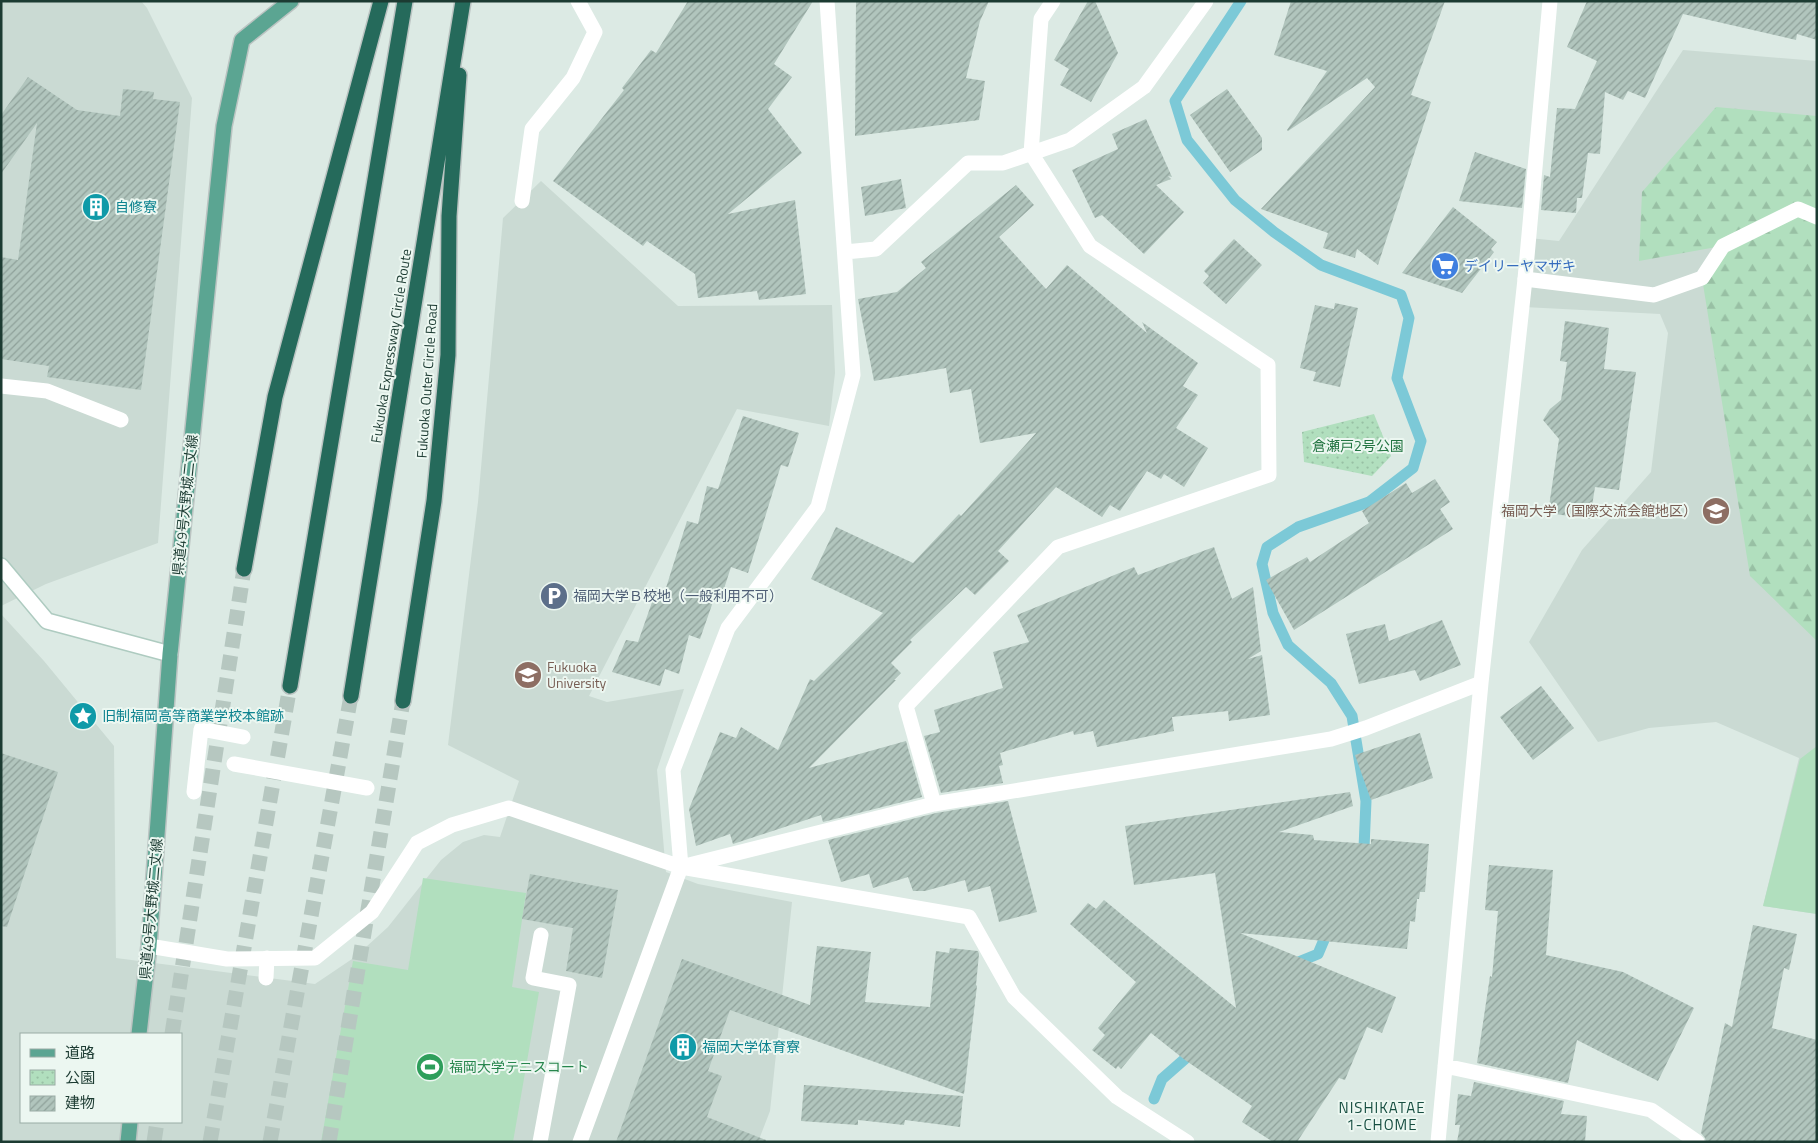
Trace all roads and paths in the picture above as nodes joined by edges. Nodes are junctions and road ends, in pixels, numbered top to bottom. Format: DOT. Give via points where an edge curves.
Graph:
graph roads {
  1 [pos="291,1"];
  2 [pos="381,1"];
  3 [pos="405,1"];
  4 [pos="464,1"];
  5 [pos="578,1"];
  6 [pos="827,1"];
  7 [pos="1053,1"];
  8 [pos="1206,1"];
  9 [pos="1550,1"];
  10 [pos="1031,153"];
  11 [pos="522,201"];
  12 [pos="1817,217"];
  13 [pos="845,252"];
  14 [pos="1525,279"];
  15 [pos="1,386"];
  16 [pos="121,420"];
  17 [pos="1,566"];
  18 [pos="244,569"];
  19 [pos="170,654"];
  20 [pos="1481,683"];
  21 [pos="290,686"];
  22 [pos="351,696"];
  23 [pos="403,701"];
  24 [pos="243,737"];
  25 [pos="234,764"];
  26 [pos="367,788"];
  27 [pos="194,792"];
  28 [pos="934,804"];
  29 [pos="681,867"];
  30 [pos="541,935"];
  31 [pos="148,946"];
  32 [pos="267,958"];
  33 [pos="266,978"];
  34 [pos="139,1033"];
  35 [pos="1445,1066"];
  36 [pos="130,1123"];
  37 [pos="128,1142"];
  38 [pos="540,1142"];
  39 [pos="580,1142"];
  40 [pos="1187,1142"];
  41 [pos="1438,1142"];
  42 [pos="1697,1142"];
  1 -- 19 [label="main road, 県道49号大野城二丈線" via="242,40 224,126"];
  2 -- 18 [label="highway" via="275,397"];
  3 -- 21 [label="highway"];
  4 -- 22 [label="highway, Fukuoka Expressway Circle Route"];
  4 -- 23 [label="highway, Fukuoka Outer Circle Road" via="449,216 448,355 434,501"];
  5 -- 11 [label="street" via="594,32 573,78 532,129"];
  6 -- 13 [label="street"];
  7 -- 10 [label="street" via="1041,19"];
  8 -- 10 [label="street" via="1144,87 1070,140"];
  9 -- 14 [label="street"];
  10 -- 13 [label="street" via="1003,163 968,163 876,248"];
  10 -- 28 [label="street" via="1090,246 1268,364 1269,475 1058,547 906,706"];
  12 -- 14 [label="street" via="1798,208 1723,246 1702,278 1654,295"];
  13 -- 29 [label="street" via="853,375 818,507 728,628 674,770"];
  14 -- 20 [label="street"];
  15 -- 16 [label="street" via="47,391"];
  17 -- 19 [label="street" via="47,621"];
  19 -- 31 [label="main road, 県道49号大野城二丈線"];
  20 -- 28 [label="street" via="1331,739"];
  20 -- 35 [label="street"];
  24 -- 27 [label="street" via="201,729"];
  25 -- 26 [label="street"];
  28 -- 29 [label="street"];
  29 -- 32 [label="street" via="509,808 452,825 417,843 372,912 315,958"];
  29 -- 39 [label="street"];
  29 -- 40 [label="street" via="969,917 1014,997 1117,1096"];
  30 -- 38 [label="street" via="534,978 569,985"];
  31 -- 32 [label="street" via="227,959"];
  31 -- 34 [label="main road, 県道49号大野城二丈線"];
  32 -- 33 [label="street"];
  35 -- 41 [label="street"];
  35 -- 42 [label="street" via="1651,1110"];
  36 -- 37 [label="main road"];
}
